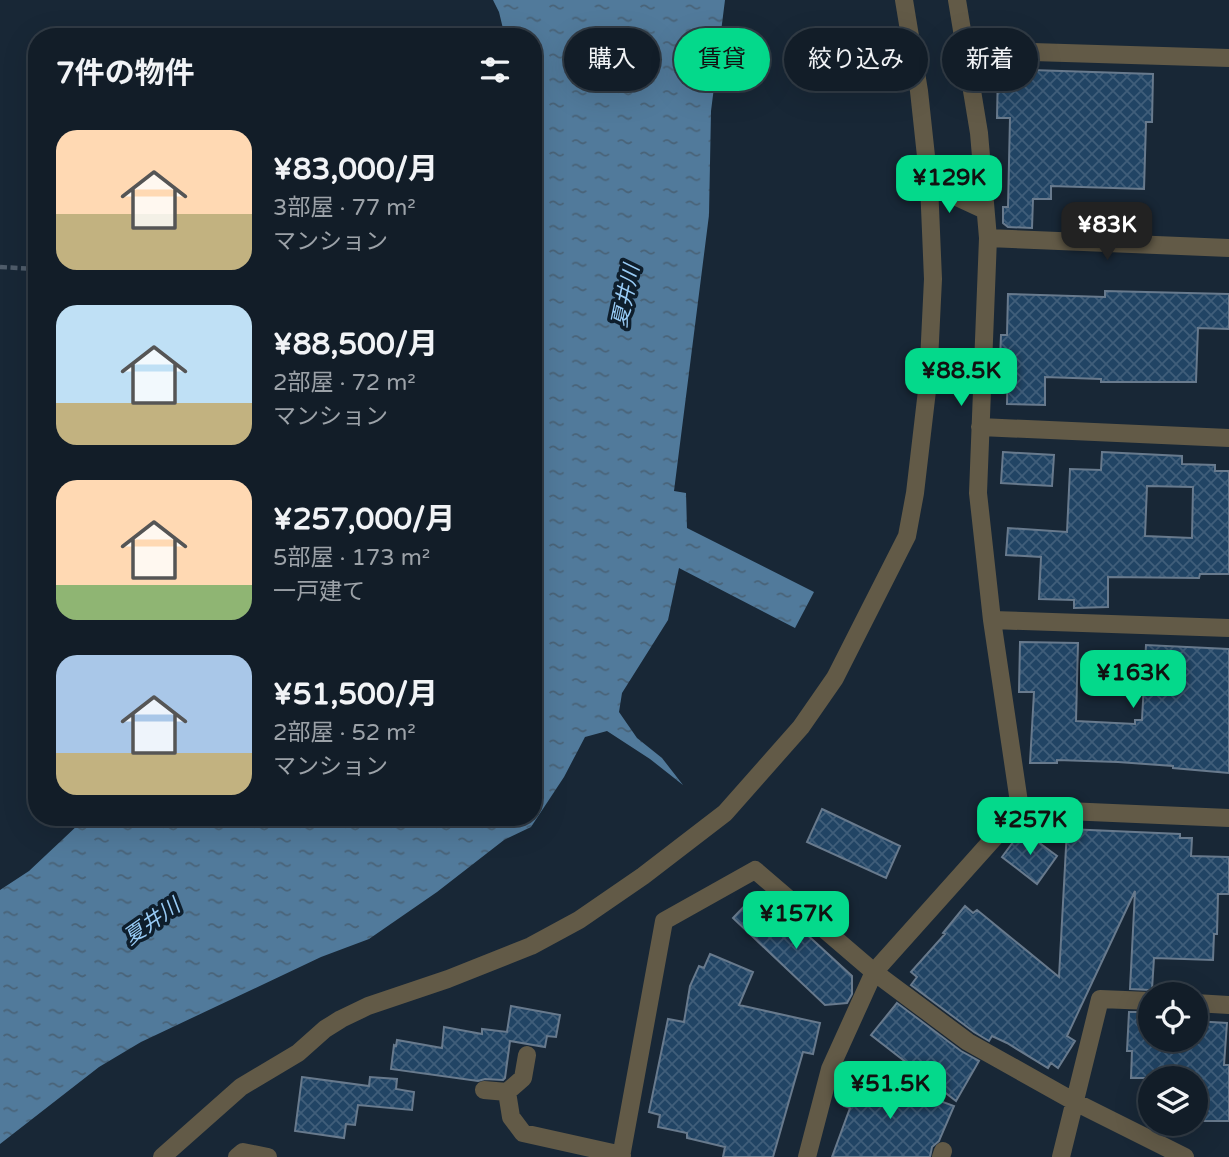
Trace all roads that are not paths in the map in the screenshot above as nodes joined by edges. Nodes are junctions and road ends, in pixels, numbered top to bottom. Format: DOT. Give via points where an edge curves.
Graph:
graph roads {
  1 [pos="904,0"];
  2 [pos="957,0"];
  3 [pos="962,28"];
  4 [pos="1038,52"];
  5 [pos="1229,58"];
  6 [pos="972,91"];
  7 [pos="929,184"];
  8 [pos="985,210"];
  9 [pos="988,238"];
  10 [pos="1229,248"];
  11 [pos="980,427"];
  12 [pos="1229,438"];
  13 [pos="992,620"];
  14 [pos="1229,628"];
  15 [pos="1020,809"];
  16 [pos="1229,818"];
  17 [pos="874,972"];
  18 [pos="1138,1001"];
  19 [pos="1208,1004"];
  20 [pos="1229,1005"];
  21 [pos="527,1055"];
  22 [pos="484,1090"];
  23 [pos="507,1092"];
  24 [pos="1075,1102"];
  25 [pos="622,1156"];
  26 [pos="162,1157"];
  27 [pos="237,1157"];
  28 [pos="268,1157"];
  29 [pos="807,1157"];
  30 [pos="1061,1157"];
  31 [pos="1185,1157"];
  1 -- 7 [label="street"];
  2 -- 3 [label="street"];
  4 -- 5 [label="street"];
  6 -- 8 [label="street"];
  7 -- 8 [label="street"];
  7 -- 26 [label="street" via="933,279 929,369 907,536 835,678 801,727 725,813 589,913 531,946 341,1019 298,1054 241,1087"];
  8 -- 9 [label="street"];
  9 -- 10 [label="street"];
  9 -- 11 [label="street"];
  11 -- 12 [label="street"];
  11 -- 13 [label="street" via="978,493"];
  13 -- 14 [label="street"];
  13 -- 15 [label="street"];
  15 -- 16 [label="street"];
  15 -- 17 [label="street"];
  17 -- 24 [label="street" via="968,1042"];
  17 -- 25 [label="street" via="754,870 664,921"];
  17 -- 29 [label="street" via="830,1069"];
  18 -- 24 [label="street" via="1101,999"];
  19 -- 20 [label="street"];
  21 -- 23 [label="street" via="523,1078"];
  22 -- 23 [label="street"];
  23 -- 25 [label="street" via="511,1116 523,1133"];
  24 -- 30 [label="street"];
  24 -- 31 [label="street"];
  27 -- 28 [label="street" via="243,1152"];
}
